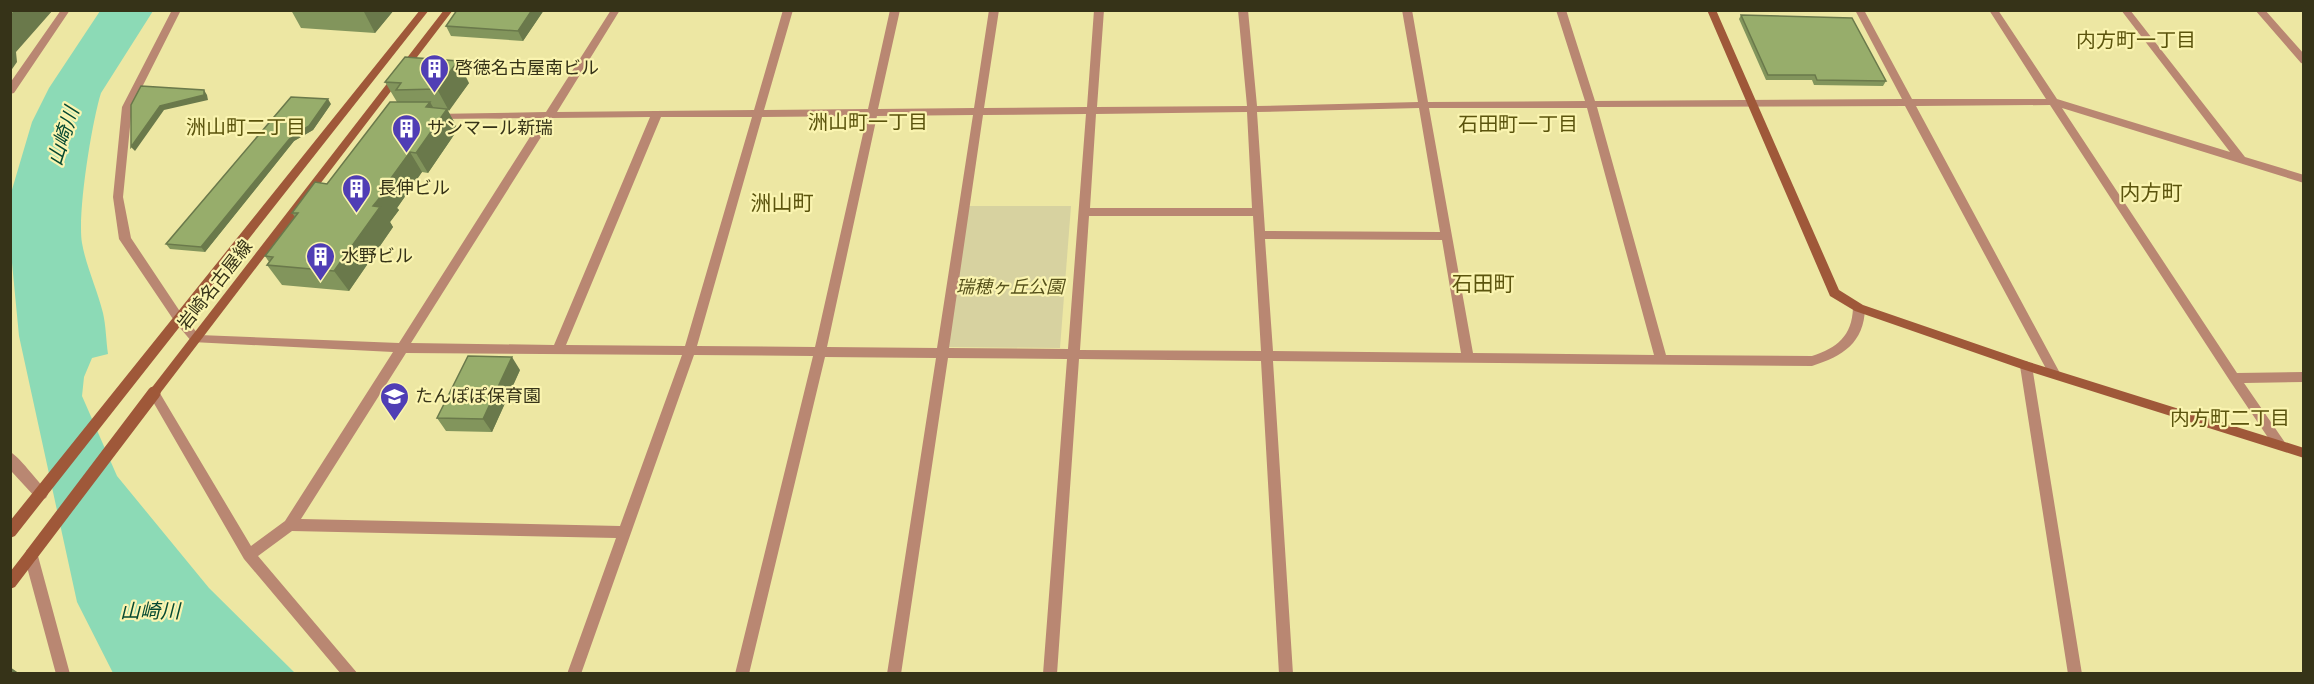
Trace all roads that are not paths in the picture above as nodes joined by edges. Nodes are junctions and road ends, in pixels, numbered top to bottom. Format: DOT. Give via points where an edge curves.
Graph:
graph roads {
  1 [pos="66,10"];
  2 [pos="177,10"];
  3 [pos="425,10"];
  4 [pos="449,10"];
  5 [pos="616,10"];
  6 [pos="788,10"];
  7 [pos="895,10"];
  8 [pos="994,10"];
  9 [pos="1099,10"];
  10 [pos="1243,10"];
  11 [pos="1407,10"];
  12 [pos="1561,10"];
  13 [pos="1711,10"];
  14 [pos="1859,10"];
  15 [pos="1993,10"];
  16 [pos="2125,10"];
  17 [pos="2259,10"];
  18 [pos="2304,61"];
  19 [pos="10,91"];
  20 [pos="1750,102"];
  21 [pos="1910,102"];
  22 [pos="2054,102"];
  23 [pos="1590,104"];
  24 [pos="1423,105"];
  25 [pos="1252,109"];
  26 [pos="979,110"];
  27 [pos="1093,111"];
  28 [pos="874,112"];
  29 [pos="757,113"];
  30 [pos="657,114"];
  31 [pos="549,115"];
  32 [pos="424,117"];
  33 [pos="2243,161"];
  34 [pos="2304,179"];
  35 [pos="1085,212"];
  36 [pos="1259,212"];
  37 [pos="1260,236"];
  38 [pos="1446,236"];
  39 [pos="1859,308"];
  40 [pos="179,319"];
  41 [pos="196,339"];
  42 [pos="402,348"];
  43 [pos="558,349"];
  44 [pos="690,350"];
  45 [pos="820,351"];
  46 [pos="941,352"];
  47 [pos="1073,354"];
  48 [pos="1268,356"];
  49 [pos="1468,358"];
  50 [pos="1661,360"];
  51 [pos="2026,366"];
  52 [pos="2055,375"];
  53 [pos="2304,377"];
  54 [pos="2234,378"];
  55 [pos="154,393"];
  56 [pos="2280,444"];
  57 [pos="2304,453"];
  58 [pos="10,457"];
  59 [pos="41,494"];
  60 [pos="290,525"];
  61 [pos="10,532"];
  62 [pos="624,532"];
  63 [pos="32,555"];
  64 [pos="249,555"];
  65 [pos="10,583"];
  66 [pos="2079,672"];
  67 [pos="63,674"];
  68 [pos="351,674"];
  69 [pos="574,674"];
  70 [pos="742,674"];
  71 [pos="894,674"];
  72 [pos="1050,674"];
  73 [pos="1286,674"];
  1 -- 19 [label="street"];
  2 -- 40 [label="street" via="128,107 118,197 125,239"];
  3 -- 40 [label="main road, 岩崎名古屋線"];
  4 -- 41 [label="main road, 岩崎名古屋線" via="372,117"];
  5 -- 31 [label="street"];
  6 -- 29 [label="street"];
  7 -- 28 [label="street"];
  8 -- 26 [label="street"];
  9 -- 27 [label="street"];
  10 -- 25 [label="street"];
  11 -- 24 [label="street"];
  12 -- 23 [label="street"];
  13 -- 20 [label="main road"];
  14 -- 21 [label="street"];
  15 -- 22 [label="street"];
  16 -- 33 [label="street"];
  17 -- 18 [label="street"];
  20 -- 21 [label="street"];
  20 -- 23 [label="street"];
  20 -- 39 [label="main road" via="1834,293"];
  21 -- 22 [label="street"];
  21 -- 52 [label="street"];
  22 -- 33 [label="street"];
  22 -- 54 [label="street"];
  23 -- 24 [label="street"];
  23 -- 50 [label="street"];
  24 -- 25 [label="street"];
  24 -- 38 [label="street"];
  25 -- 27 [label="street"];
  25 -- 36 [label="street"];
  26 -- 27 [label="street"];
  26 -- 28 [label="street"];
  26 -- 46 [label="street"];
  27 -- 35 [label="street"];
  28 -- 29 [label="street"];
  28 -- 45 [label="street"];
  29 -- 30 [label="street"];
  29 -- 44 [label="street"];
  30 -- 31 [label="street"];
  30 -- 43 [label="street"];
  31 -- 32 [label="street"];
  31 -- 42 [label="street"];
  33 -- 34 [label="street"];
  35 -- 36 [label="street"];
  35 -- 47 [label="street"];
  36 -- 37 [label="street"];
  37 -- 38 [label="street"];
  37 -- 48 [label="street"];
  38 -- 49 [label="street"];
  39 -- 50 [label="street" via="1858,331 1834,352 1812,361"];
  39 -- 51 [label="main road"];
  40 -- 41 [label="street"];
  40 -- 59 [label="main road, 岩崎名古屋線"];
  41 -- 42 [label="street"];
  41 -- 55 [label="main road, 岩崎名古屋線"];
  42 -- 43 [label="street"];
  42 -- 60 [label="street"];
  43 -- 44 [label="street"];
  44 -- 45 [label="street"];
  44 -- 62 [label="street"];
  45 -- 46 [label="street"];
  45 -- 70 [label="street"];
  46 -- 47 [label="street"];
  46 -- 71 [label="street"];
  47 -- 48 [label="street"];
  47 -- 72 [label="street"];
  48 -- 49 [label="street"];
  48 -- 73 [label="street"];
  49 -- 50 [label="street"];
  51 -- 52 [label="main road"];
  51 -- 66 [label="street"];
  52 -- 56 [label="main road"];
  53 -- 54 [label="street"];
  54 -- 56 [label="street"];
  55 -- 63 [label="main road, 岩崎名古屋線, bridge"];
  55 -- 64 [label="street"];
  56 -- 57 [label="main road"];
  58 -- 59 [label="street"];
  59 -- 61 [label="main road, 岩崎名古屋線"];
  60 -- 62 [label="street"];
  60 -- 64 [label="street"];
  62 -- 69 [label="street"];
  63 -- 65 [label="main road, 岩崎名古屋線"];
  63 -- 67 [label="street"];
  64 -- 68 [label="street"];
}
